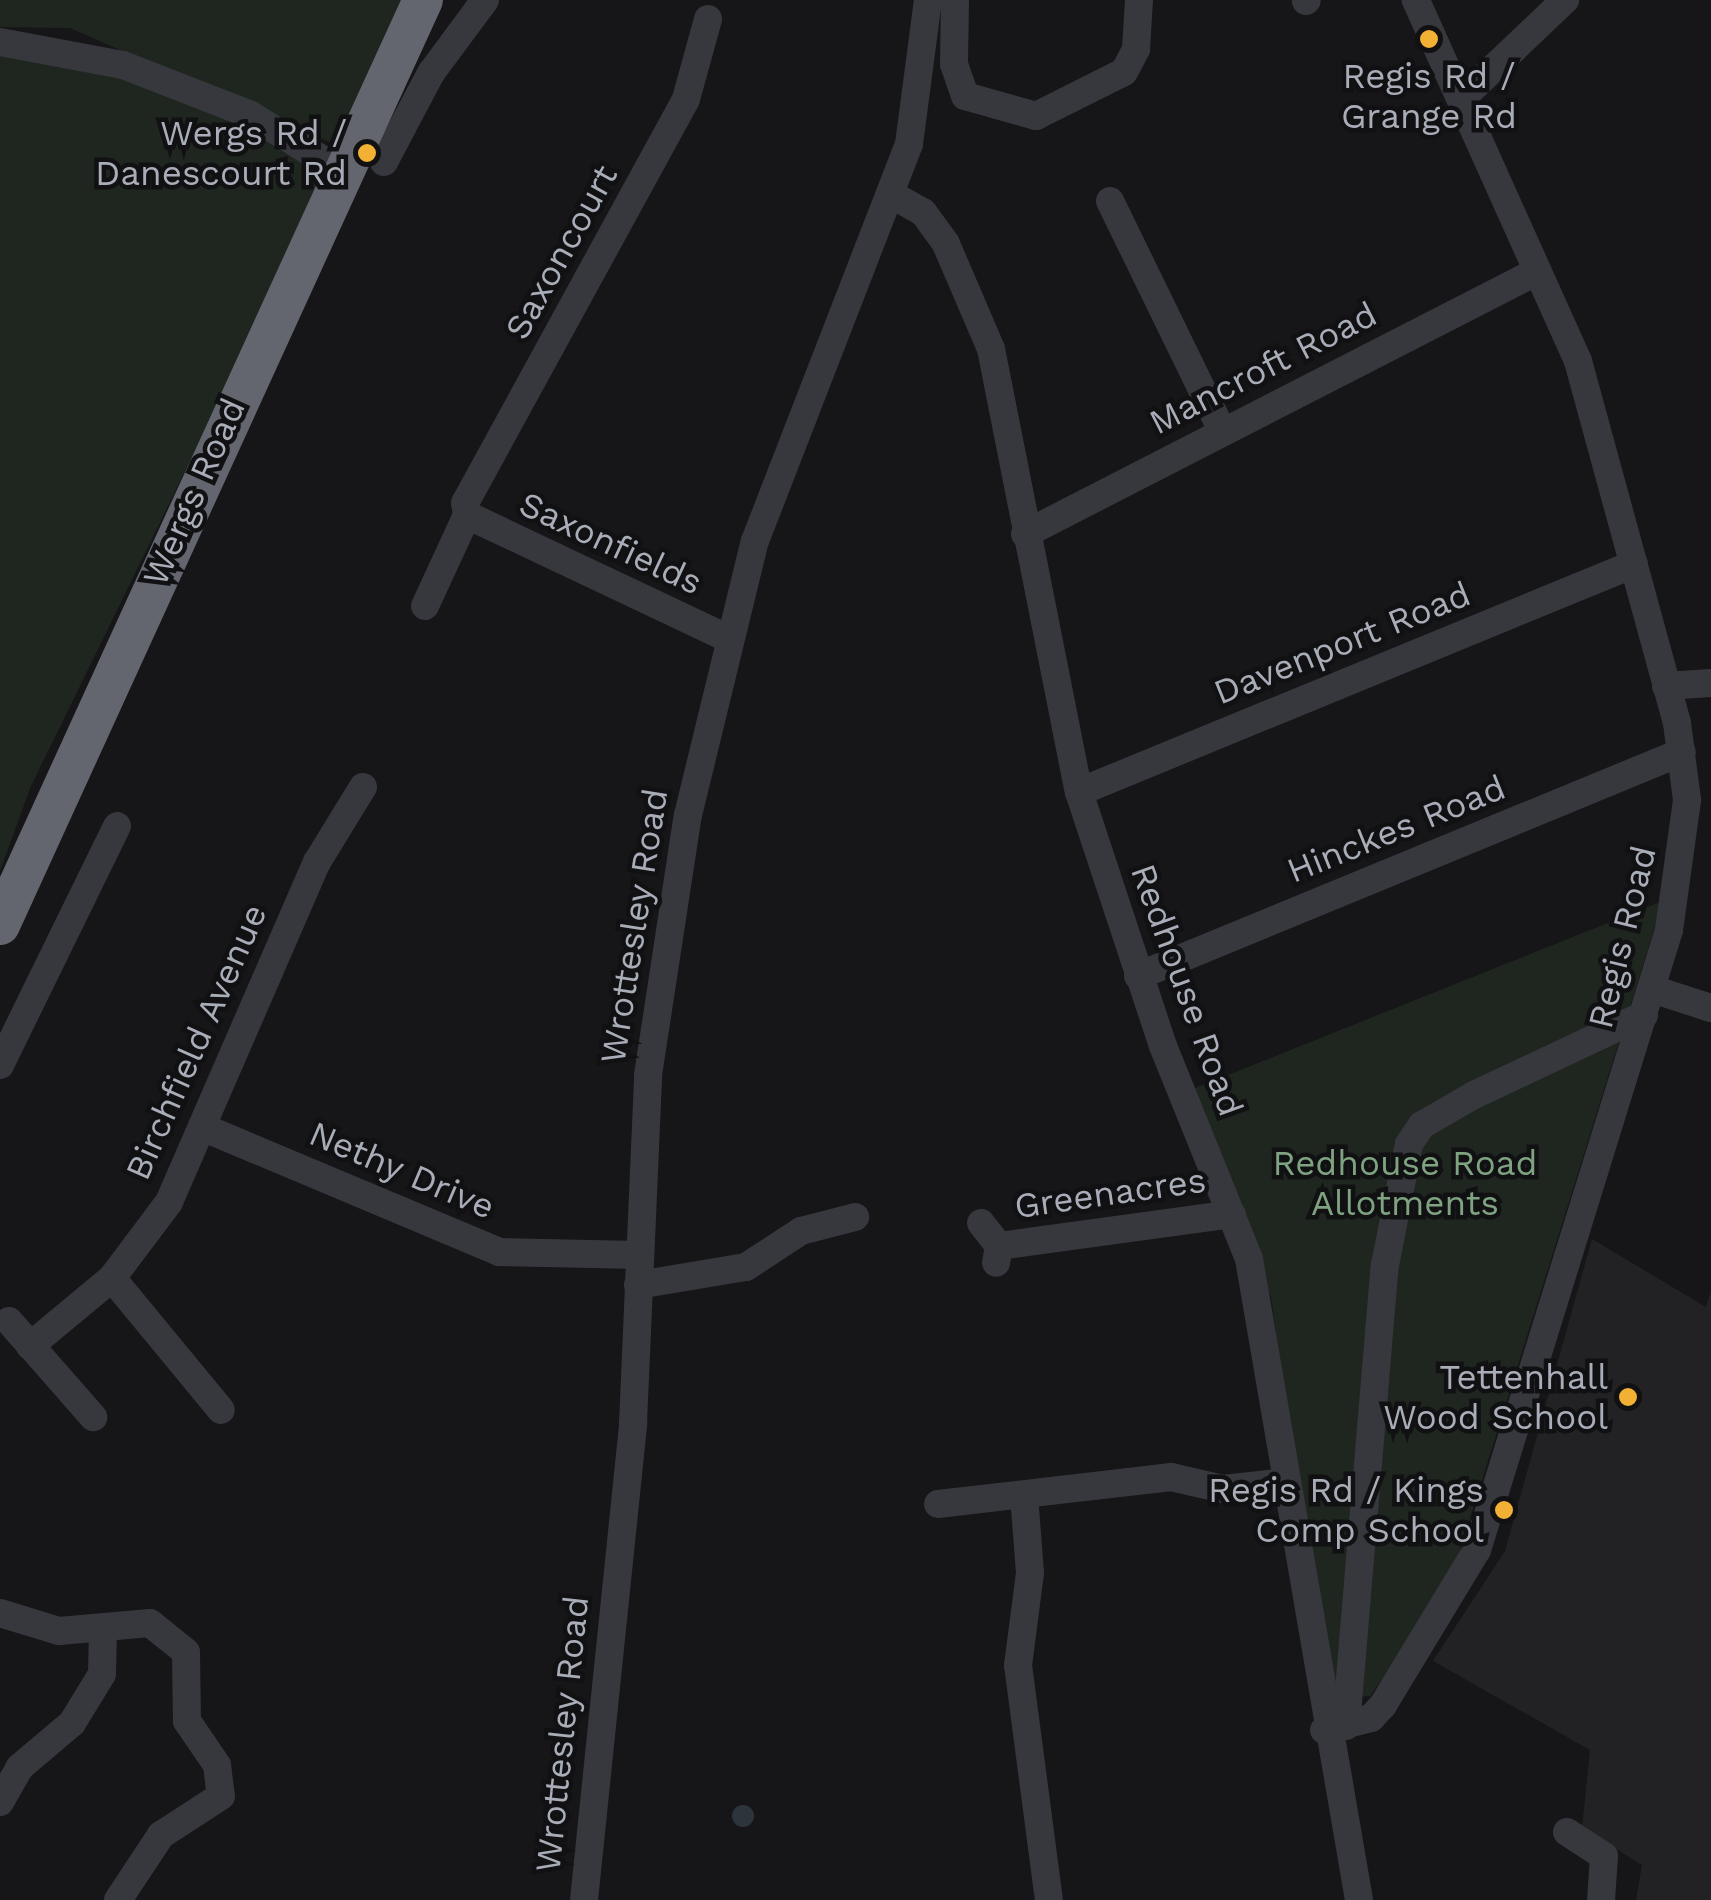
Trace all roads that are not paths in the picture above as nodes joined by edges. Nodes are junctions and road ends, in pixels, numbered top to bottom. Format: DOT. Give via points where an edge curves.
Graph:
graph roads {
  1 [pos="423,0"];
  2 [pos="485,0"];
  3 [pos="928,0"];
  4 [pos="955,0"];
  5 [pos="1138,0"];
  6 [pos="1416,0"];
  7 [pos="1565,0"];
  8 [pos="708,19"];
  9 [pos="0,42"];
  10 [pos="389,60"];
  11 [pos="431,73"];
  12 [pos="1460,99"];
  13 [pos="384,162"];
  14 [pos="339,170"];
  15 [pos="892,195"];
  16 [pos="1110,201"];
  17 [pos="1536,272"];
  18 [pos="1221,430"];
  19 [pos="467,515"];
  20 [pos="1025,534"];
  21 [pos="1634,564"];
  22 [pos="425,606"];
  23 [pos="725,637"];
  24 [pos="1711,683"];
  25 [pos="1666,686"];
  26 [pos="1682,752"];
  27 [pos="363,787"];
  28 [pos="1078,792"];
  29 [pos="117,826"];
  30 [pos="0,925"];
  31 [pos="1138,976"];
  32 [pos="1648,1002"];
  33 [pos="1711,1008"];
  34 [pos="0,1065"];
  35 [pos="202,1127"];
  36 [pos="1232,1214"];
  37 [pos="855,1217"];
  38 [pos="981,1224"];
  39 [pos="639,1256"];
  40 [pos="112,1278"];
  41 [pos="638,1286"];
  42 [pos="8,1321"];
  43 [pos="30,1346"];
  44 [pos="221,1410"];
  45 [pos="93,1417"];
  46 [pos="1287,1482"];
  47 [pos="1024,1496"];
  48 [pos="938,1504"];
  49 [pos="0,1613"];
  50 [pos="103,1629"];
  51 [pos="1335,1728"];
  52 [pos="0,1802"];
  53 [pos="1567,1832"];
  54 [pos="118,1900"];
  55 [pos="584,1900"];
  56 [pos="1050,1900"];
  57 [pos="1359,1900"];
  58 [pos="1600,1900"];
  1 -- 10 [label="highway, Wergs Road"];
  2 -- 11 [label="street"];
  3 -- 15 [label="street, Wrottesley Road" via="920,105"];
  4 -- 5 [label="street" via="954,64 965,96 1036,116 1085,100 1124,72 1136,49"];
  6 -- 12 [label="street, Regis Road"];
  7 -- 12 [label="street"];
  8 -- 19 [label="street, Saxoncourt" via="686,100 465,503"];
  9 -- 14 [label="street" via="123,65 251,115"];
  10 -- 11 [label="street"];
  10 -- 14 [label="highway, Wergs Road"];
  11 -- 13 [label="street"];
  12 -- 17 [label="street, Regis Road"];
  14 -- 30 [label="highway, Wergs Road"];
  15 -- 20 [label="street, Redhouse Road" via="922,212 946,244 990,350"];
  15 -- 23 [label="street, Wrottesley Road"];
  16 -- 18 [label="street"];
  17 -- 18 [label="street, Mancroft Road"];
  17 -- 21 [label="street, Regis Road" via="1578,361"];
  18 -- 20 [label="street, Mancroft Road"];
  19 -- 22 [label="street, Saxoncourt"];
  19 -- 23 [label="street, Saxonfields"];
  20 -- 28 [label="street, Redhouse Road"];
  21 -- 25 [label="street, Regis Road"];
  21 -- 28 [label="street, Davenport Road"];
  23 -- 39 [label="street, Wrottesley Road" via="656,996"];
  24 -- 25 [label="street"];
  25 -- 26 [label="street, Regis Road"];
  26 -- 31 [label="street, Hinckes Road"];
  26 -- 32 [label="street, Regis Road" via="1682,881"];
  27 -- 35 [label="street, Birchfield Avenue"];
  28 -- 31 [label="street, Redhouse Road"];
  29 -- 34 [label="street"];
  31 -- 36 [label="street, Redhouse Road"];
  32 -- 33 [label="street"];
  32 -- 51 [label="street, Regis Road" via="1477,1550 1383,1705"];
  32 -- 51 [label="street" via="1422,1125 1409,1144 1385,1265"];
  35 -- 39 [label="street, Nethy Drive" via="499,1252"];
  35 -- 40 [label="street, Birchfield Avenue" via="169,1202"];
  36 -- 38 [label="street, Greenacres" via="997,1256"];
  36 -- 46 [label="street, Redhouse Road" via="1266,1327"];
  37 -- 41 [label="street" via="746,1267"];
  39 -- 41 [label="street, Wrottesley Road"];
  40 -- 43 [label="street, Birchfield Avenue"];
  40 -- 44 [label="street"];
  41 -- 55 [label="street, Wrottesley Road" via="627,1487"];
  42 -- 43 [label="street"];
  43 -- 45 [label="street"];
  46 -- 47 [label="street" via="1223,1489 1171,1478"];
  46 -- 51 [label="street, Redhouse Road"];
  47 -- 48 [label="street"];
  47 -- 56 [label="street" via="1030,1572 1018,1665 1050,1803"];
  49 -- 50 [label="street" via="59,1632"];
  50 -- 52 [label="street" via="102,1674 72,1722 20,1767"];
  50 -- 54 [label="street" via="150,1623 186,1652 187,1721 222,1782 221,1796 138,1859"];
  51 -- 57 [label="street, Redhouse Road"];
  53 -- 58 [label="street" via="1604,1856"];
}
